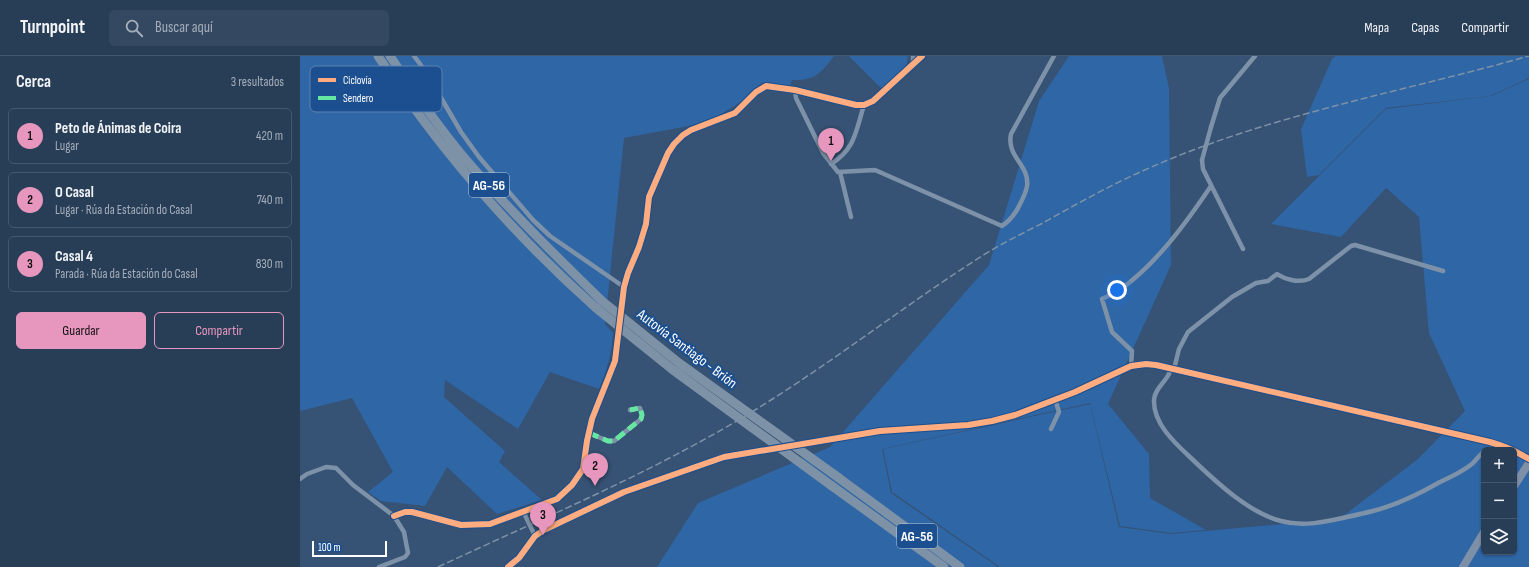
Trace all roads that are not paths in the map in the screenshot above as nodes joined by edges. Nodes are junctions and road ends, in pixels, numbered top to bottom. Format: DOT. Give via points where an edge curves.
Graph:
graph roads {
  1 [pos="378,56"];
  2 [pos="390,56"];
  3 [pos="414,56"];
  4 [pos="913,56"];
  5 [pos="922,56"];
  6 [pos="1054,56"];
  7 [pos="1256,56"];
  8 [pos="385,66"];
  9 [pos="397,66"];
  10 [pos="422,66"];
  11 [pos="912,66"];
  12 [pos="795,90"];
  13 [pos="442,99"];
  14 [pos="864,105"];
  15 [pos="416,112"];
  16 [pos="430,112"];
  17 [pos="831,164"];
  18 [pos="840,172"];
  19 [pos="1211,186"];
  20 [pos="851,217"];
  21 [pos="1242,249"];
  22 [pos="1442,271"];
  23 [pos="624,287"];
  24 [pos="599,305"];
  25 [pos="1131,366"];
  26 [pos="1172,369"];
  27 [pos="1055,399"];
  28 [pos="630,410"];
  29 [pos="1051,429"];
  30 [pos="589,433"];
  31 [pos="1490,442"];
  32 [pos="1486,447"];
  33 [pos="1481,454"];
  34 [pos="1529,459"];
  35 [pos="1529,463"];
  36 [pos="300,479"];
  37 [pos="1516,483"];
  38 [pos="524,513"];
  39 [pos="394,516"];
  40 [pos="535,536"];
  41 [pos="1481,537"];
  42 [pos="380,567"];
  43 [pos="508,567"];
  44 [pos="944,567"];
  45 [pos="960,567"];
  46 [pos="1463,567"];
  1 -- 8 [label="highway, Autovía Santiago - Brión / AG-56"];
  2 -- 9 [label="highway, Autovía Santiago - Brión / AG-56"];
  3 -- 10 [label="street"];
  4 -- 11 [label="street"];
  5 -- 11 [label="street"];
  6 -- 18 [label="street" via="1011,134 1011,149 1026,174 1027,185 1016,213 1002,226 875,170"];
  7 -- 19 [label="street, bridge" via="1220,98 1202,160"];
  11 -- 14 [label="street" via="874,101"];
  12 -- 14 [label="street"];
  12 -- 17 [label="street" via="796,98"];
  12 -- 23 [label="street" via="770,85 761,88 735,113 691,130 674,144 649,197 646,224"];
  13 -- 23 [label="street" via="470,144 533,220 550,236"];
  14 -- 17 [label="street" via="851,146"];
  15 -- 24 [label="highway, Autovía Santiago - Brión / AG-56" via="460,168 524,240 558,274"];
  16 -- 24 [label="highway, Autovía Santiago - Brión / AG-56" via="467,161"];
  17 -- 18 [label="street"];
  18 -- 20 [label="street"];
  19 -- 21 [label="street"];
  19 -- 25 [label="street" via="1152,262 1120,290 1102,300 1112,332 1132,351"];
  22 -- 26 [label="street" via="1355,245 1351,246 1309,279 1302,282 1277,274 1268,281 1256,282 1232,297 1188,332"];
  23 -- 30 [label="street" via="616,361 592,419"];
  24 -- 44 [label="highway, Autovía Santiago - Brión / AG-56, bridge" via="673,370"];
  24 -- 45 [label="highway, Autovía Santiago - Brión / AG-56, bridge"];
  25 -- 26 [label="street" via="1146,364"];
  25 -- 27 [label="street"];
  26 -- 31 [label="street"];
  26 -- 33 [label="street" via="1155,392 1155,412 1159,422 1183,450 1233,495 1259,512 1279,521 1296,524 1320,523 1397,504 1454,475 1472,464"];
  27 -- 29 [label="street" via="1059,412"];
  27 -- 40 [label="street" via="992,421 880,431 724,457 624,492"];
  28 -- 30 [label="street" via="640,408 641,419 618,440 611,441"];
  30 -- 38 [label="street" via="583,469 572,485 557,499"];
  31 -- 32 [label="street"];
  31 -- 34 [label="street" via="1506,446"];
  35 -- 37 [label="highway"];
  36 -- 39 [label="street" via="326,467 336,468 358,489"];
  38 -- 39 [label="street" via="480,525 461,525 412,512"];
  38 -- 40 [label="street, bridge"];
  39 -- 42 [label="street" via="404,532 408,553 405,557"];
  40 -- 43 [label="street" via="520,558"];
  41 -- 46 [label="highway"];
}
